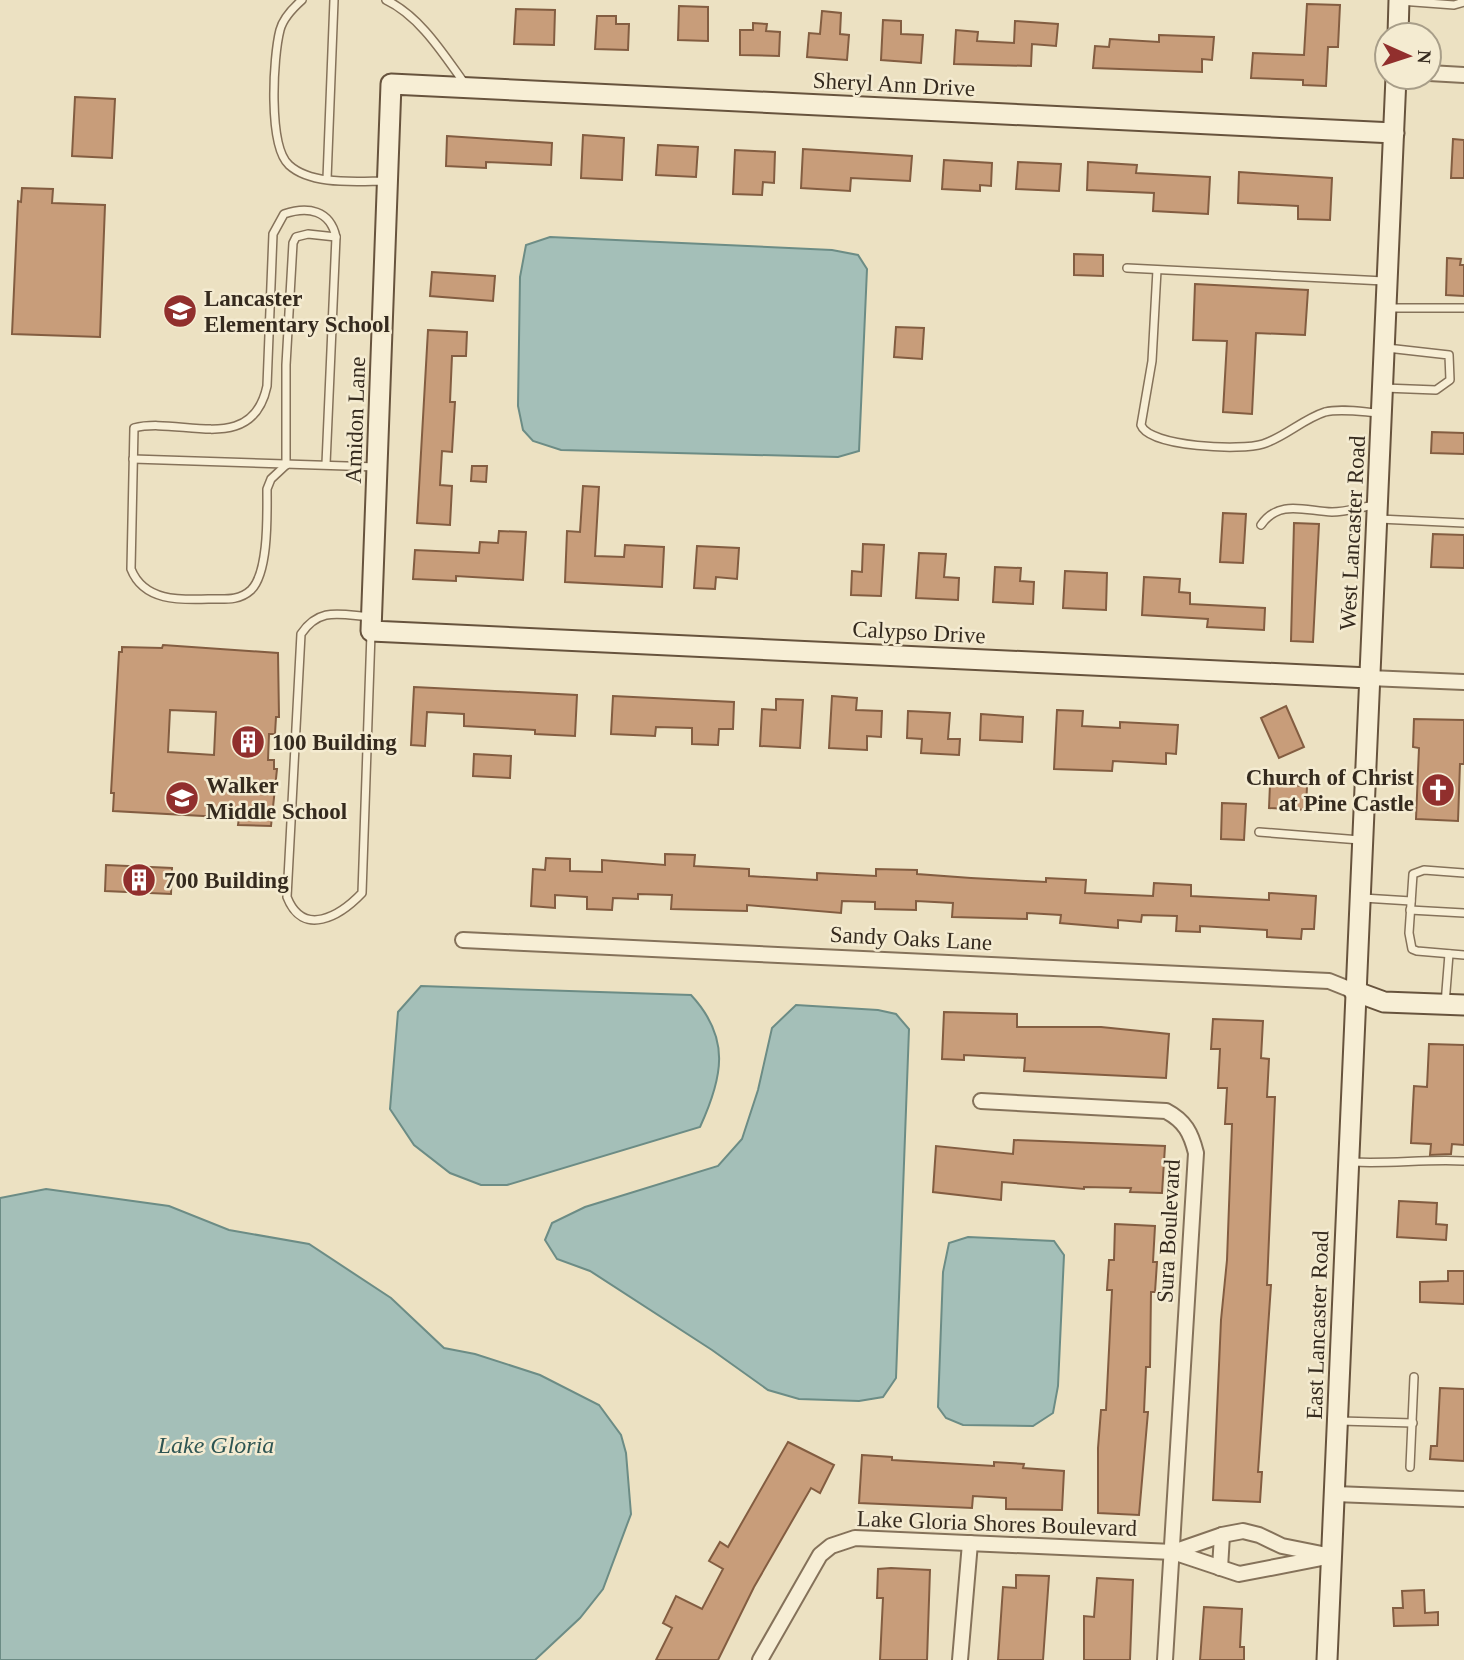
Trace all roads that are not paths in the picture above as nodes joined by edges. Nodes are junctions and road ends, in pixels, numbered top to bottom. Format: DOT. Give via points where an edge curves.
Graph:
graph roads {
  1 [pos="302,0"];
  2 [pos="334,0"];
  3 [pos="386,0"];
  4 [pos="1399,1"];
  5 [pos="1464,2"];
  6 [pos="1398,21"];
  7 [pos="1443,74"];
  8 [pos="1464,75"];
  9 [pos="391,84"];
  10 [pos="467,88"];
  11 [pos="1396,91"];
  12 [pos="1394,133"];
  13 [pos="327,178"];
  14 [pos="388,181"];
  15 [pos="336,237"];
  16 [pos="1127,268"];
  17 [pos="1157,270"];
  18 [pos="1388,281"];
  19 [pos="1387,308"];
  20 [pos="1464,309"];
  21 [pos="1386,348"];
  22 [pos="1384,388"];
  23 [pos="1383,414"];
  24 [pos="133,459"];
  25 [pos="326,464"];
  26 [pos="286,465"];
  27 [pos="378,467"];
  28 [pos="1379,512"];
  29 [pos="1464,523"];
  30 [pos="1261,525"];
  31 [pos="372,624"];
  32 [pos="1369,678"];
  33 [pos="1464,682"];
  34 [pos="1259,832"];
  35 [pos="1361,840"];
  36 [pos="1464,873"];
  37 [pos="1358,898"];
  38 [pos="1410,906"];
  39 [pos="1464,912"];
  40 [pos="463,940"];
  41 [pos="1449,954"];
  42 [pos="1464,955"];
  43 [pos="1354,991"];
  44 [pos="1455,1005"];
  45 [pos="981,1101"];
  46 [pos="1464,1161"];
  47 [pos="1347,1162"];
  48 [pos="1414,1377"];
  49 [pos="1337,1420"];
  50 [pos="1413,1423"];
  51 [pos="1410,1467"];
  52 [pos="1335,1494"];
  53 [pos="1464,1499"];
  54 [pos="1222,1535"];
  55 [pos="970,1543"];
  56 [pos="1173,1552"];
  57 [pos="1332,1556"];
  58 [pos="1220,1568"];
  59 [pos="760,1660"];
  60 [pos="960,1660"];
  61 [pos="1165,1660"];
  62 [pos="1327,1660"];
  1 -- 13 [label="lane" via="280,29 274,130 279,153 288,165 300,173"];
  2 -- 13 [label="lane"];
  3 -- 10 [label="lane" via="411,18"];
  4 -- 5 [label="lane"];
  4 -- 6 [label="street"];
  7 -- 8 [label="street"];
  9 -- 10 [label="street, Sheryl Ann Drive"];
  9 -- 14 [label="street, Amidon Lane"];
  10 -- 12 [label="street, Sheryl Ann Drive"];
  11 -- 12 [label="street, West Lancaster Road"];
  12 -- 18 [label="street, West Lancaster Road"];
  13 -- 14 [label="lane"];
  14 -- 27 [label="street, Amidon Lane"];
  15 -- 24 [label="lane" via="333,223 325,215 305,209 284,214 275,227 267,386 265,398 247,421 216,430 134,428"];
  15 -- 25 [label="lane"];
  15 -- 26 [label="lane" via="308,233 293,243"];
  16 -- 17 [label="lane"];
  17 -- 18 [label="lane"];
  17 -- 23 [label="lane" via="1152,361 1142,425 1152,437 1192,445 1259,446 1326,412"];
  18 -- 19 [label="street, West Lancaster Road"];
  19 -- 20 [label="lane"];
  19 -- 21 [label="street, West Lancaster Road"];
  21 -- 22 [label="street, West Lancaster Road"];
  21 -- 22 [label="lane" via="1443,352 1449,355 1451,365 1450,380 1436,390"];
  22 -- 23 [label="street, West Lancaster Road"];
  23 -- 28 [label="street, West Lancaster Road"];
  24 -- 26 [label="lane"];
  24 -- 26 [label="lane" via="131,569 145,589 165,598 238,598 252,589 262,562 267,489"];
  25 -- 26 [label="lane"];
  25 -- 27 [label="lane"];
  27 -- 31 [label="street, Amidon Lane"];
  28 -- 29 [label="lane"];
  28 -- 30 [label="lane" via="1283,508"];
  28 -- 32 [label="street, West Lancaster Road"];
  31 -- 31 [label="lane" via="329,614 311,619 301,634 286,897 302,917 339,915 362,893"];
  31 -- 32 [label="street, Calypso Drive"];
  32 -- 33 [label="street, Calypso Drive"];
  32 -- 35 [label="street, West Lancaster Road"];
  34 -- 35 [label="lane"];
  35 -- 37 [label="street, West Lancaster Road"];
  36 -- 38 [label="lane" via="1417,871"];
  37 -- 38 [label="lane"];
  37 -- 43 [label="street, West Lancaster Road"];
  38 -- 39 [label="lane"];
  38 -- 41 [label="lane" via="1412,949"];
  40 -- 43 [label="street, Sandy Oaks Lane" via="1329,981"];
  41 -- 42 [label="lane"];
  41 -- 44 [label="lane"];
  43 -- 44 [label="street" via="1384,1002"];
  43 -- 47 [label="street, East Lancaster Road"];
  45 -- 56 [label="street, Sura Boulevard" via="1166,1111 1185,1124 1192,1136 1196,1153"];
  46 -- 47 [label="lane"];
  47 -- 49 [label="street, East Lancaster Road"];
  48 -- 50 [label="lane"];
  49 -- 50 [label="lane"];
  49 -- 52 [label="street, East Lancaster Road"];
  50 -- 51 [label="lane"];
  52 -- 53 [label="street"];
  52 -- 57 [label="street, East Lancaster Road"];
  54 -- 56 [label="street, Lake Gloria Shores Boulevard"];
  54 -- 57 [label="street, Lake Gloria Shores Boulevard" via="1250,1532 1282,1546"];
  54 -- 58 [label="street"];
  55 -- 56 [label="street, Lake Gloria Shores Boulevard"];
  55 -- 59 [label="street, Lake Gloria Shores Boulevard" via="855,1538 831,1546 810,1569"];
  55 -- 60 [label="street"];
  56 -- 58 [label="street, Lake Gloria Shores Boulevard"];
  56 -- 61 [label="street, Sura Boulevard"];
  57 -- 58 [label="street, Lake Gloria Shores Boulevard" via="1246,1573"];
  57 -- 62 [label="street, East Lancaster Road"];
}
